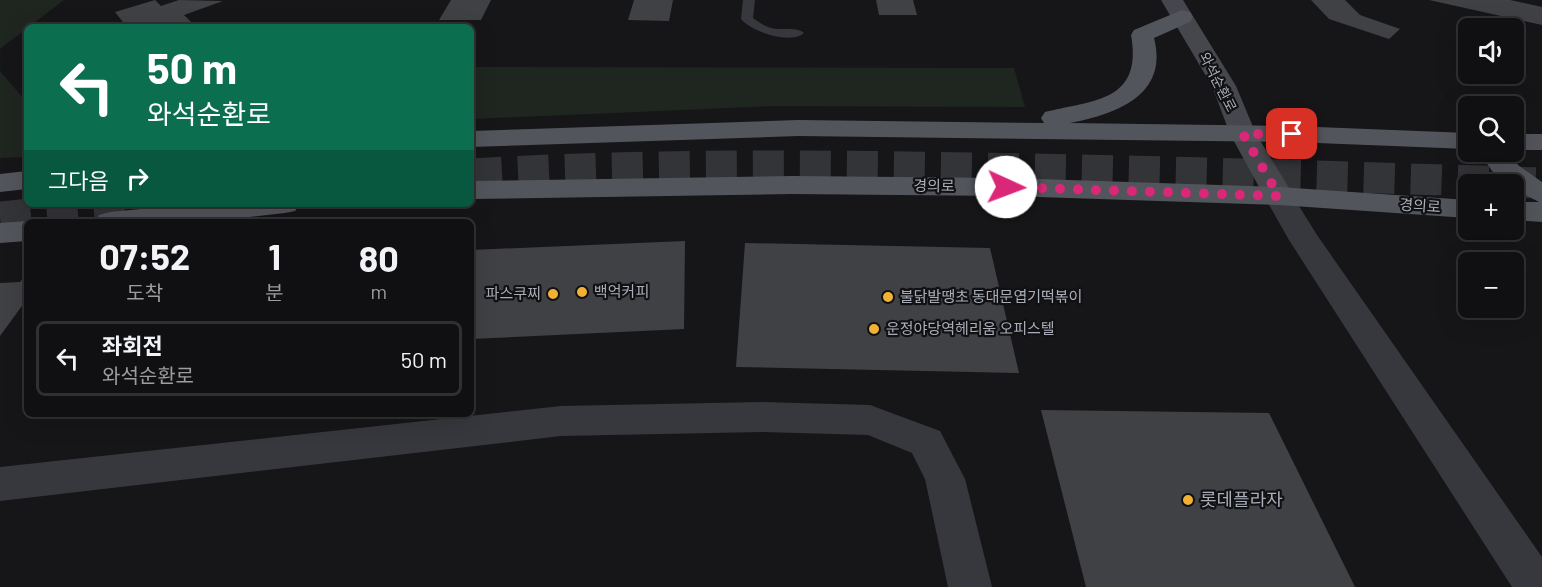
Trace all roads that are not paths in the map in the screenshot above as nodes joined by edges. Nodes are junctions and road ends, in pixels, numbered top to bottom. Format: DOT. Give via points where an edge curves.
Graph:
graph roads {
  1 [pos="749,0"];
  2 [pos="1177,8"];
  3 [pos="798,33"];
  4 [pos="1006,131"];
  5 [pos="1243,134"];
  6 [pos="474,139"];
  7 [pos="1458,141"];
  8 [pos="1524,142"];
  9 [pos="1542,142"];
  10 [pos="1500,162"];
  11 [pos="24,180"];
  12 [pos="0,183"];
  13 [pos="474,190"];
  14 [pos="1542,194"];
  15 [pos="1279,196"];
  16 [pos="256,207"];
  17 [pos="1458,208"];
  18 [pos="1524,211"];
  19 [pos="1542,212"];
  20 [pos="140,219"];
  21 [pos="24,231"];
  22 [pos="0,233"];
  23 [pos="0,484"];
  24 [pos="970,587"];
  25 [pos="1537,587"];
  1 -- 3 [label="lane" via="747,19 756,26 768,33"];
  2 -- 4 [label="main road" via="1142,35 1146,57 1137,86 1119,102"];
  2 -- 5 [label="street, 와석순환로" via="1224,86"];
  4 -- 5 [label="main road"];
  4 -- 6 [label="main road" via="798,128"];
  5 -- 7 [label="main road"];
  5 -- 15 [label="street, 와석순환로"];
  8 -- 9 [label="main road"];
  10 -- 14 [label="main road" via="1518,180"];
  11 -- 12 [label="main road"];
  13 -- 15 [label="main road, 경의로" via="804,185"];
  15 -- 17 [label="main road, 경의로"];
  15 -- 25 [label="street" via="1304,240"];
  16 -- 20 [label="main road"];
  18 -- 19 [label="main road"];
  21 -- 22 [label="main road"];
  23 -- 24 [label="street" via="561,421 762,417 870,420 926,442 945,479"];
}
